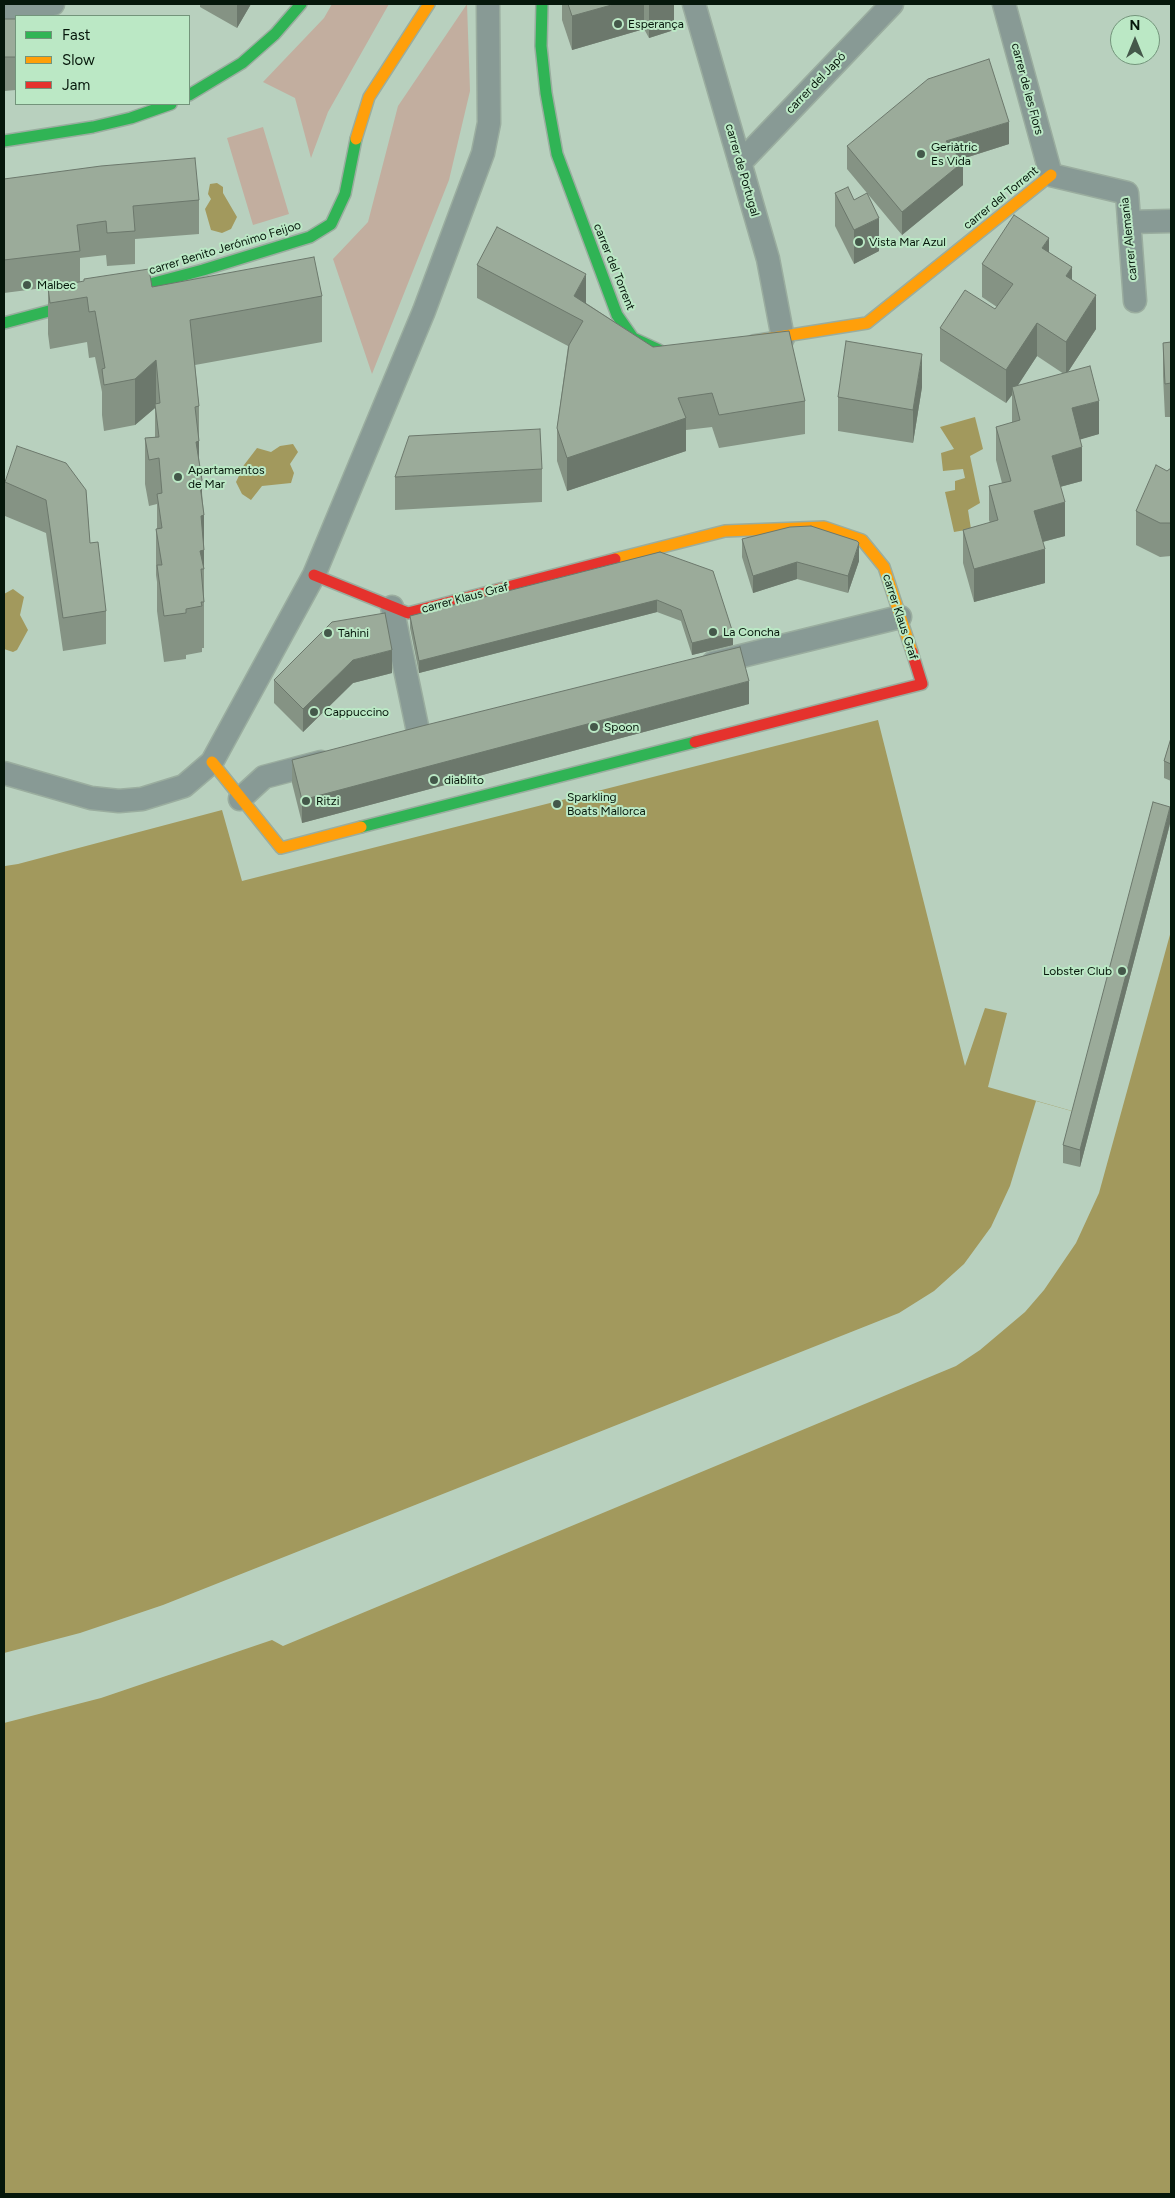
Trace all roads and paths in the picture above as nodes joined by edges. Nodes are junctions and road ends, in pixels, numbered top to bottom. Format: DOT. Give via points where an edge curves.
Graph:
graph roads {
  1 [pos="53,4"];
  2 [pos="301,4"];
  3 [pos="429,4"];
  4 [pos="488,4"];
  5 [pos="542,4"];
  6 [pos="694,4"];
  7 [pos="892,4"];
  8 [pos="1004,4"];
  9 [pos="4,12"];
  10 [pos="190,94"];
  11 [pos="168,105"];
  12 [pos="4,141"];
  13 [pos="740,162"];
  14 [pos="1050,175"];
  15 [pos="1171,221"];
  16 [pos="1129,222"];
  17 [pos="1135,301"];
  18 [pos="4,323"];
  19 [pos="783,338"];
  20 [pos="738,344"];
  21 [pos="668,350"];
  22 [pos="314,575"];
  23 [pos="392,607"];
  24 [pos="900,617"];
  25 [pos="689,670"];
  26 [pos="419,736"];
  27 [pos="337,758"];
  28 [pos="212,762"];
  29 [pos="4,773"];
  30 [pos="240,798"];
  1 -- 9 [label="street"];
  2 -- 10 [label="street" via="275,34 242,63"];
  3 -- 18 [label="street, carrer Benito Jerónimo Feijoo" via="369,97 358,131 345,194 331,224 310,237 203,270"];
  4 -- 22 [label="street" via="489,123 483,153 424,311"];
  5 -- 21 [label="street, carrer del Torrent" via="541,46 546,93 557,154 569,188 618,315 633,338 660,350"];
  6 -- 13 [label="street, carrer de Portugal"];
  7 -- 13 [label="street, carrer del Japó"];
  8 -- 14 [label="street, carrer de les Flors"];
  11 -- 12 [label="street" via="92,127"];
  13 -- 19 [label="street, carrer de Portugal" via="768,258"];
  14 -- 16 [label="street, carrer Alemania" via="1127,193"];
  14 -- 19 [label="street, carrer del Torrent" via="867,323"];
  15 -- 16 [label="street"];
  16 -- 17 [label="street, carrer Alemania"];
  19 -- 20 [label="street, carrer del Torrent"];
  22 -- 23 [label="street, carrer Klaus Graf"];
  22 -- 28 [label="street"];
  23 -- 24 [label="street, carrer Klaus Graf" via="408,613 725,531 824,528 862,540 884,566"];
  23 -- 26 [label="street"];
  24 -- 25 [label="street"];
  24 -- 30 [label="street, carrer Klaus Graf" via="922,684 281,848"];
  27 -- 30 [label="street" via="264,777"];
  28 -- 29 [label="street" via="184,786 142,799 119,801 91,798"];
  28 -- 30 [label="street"];
}
